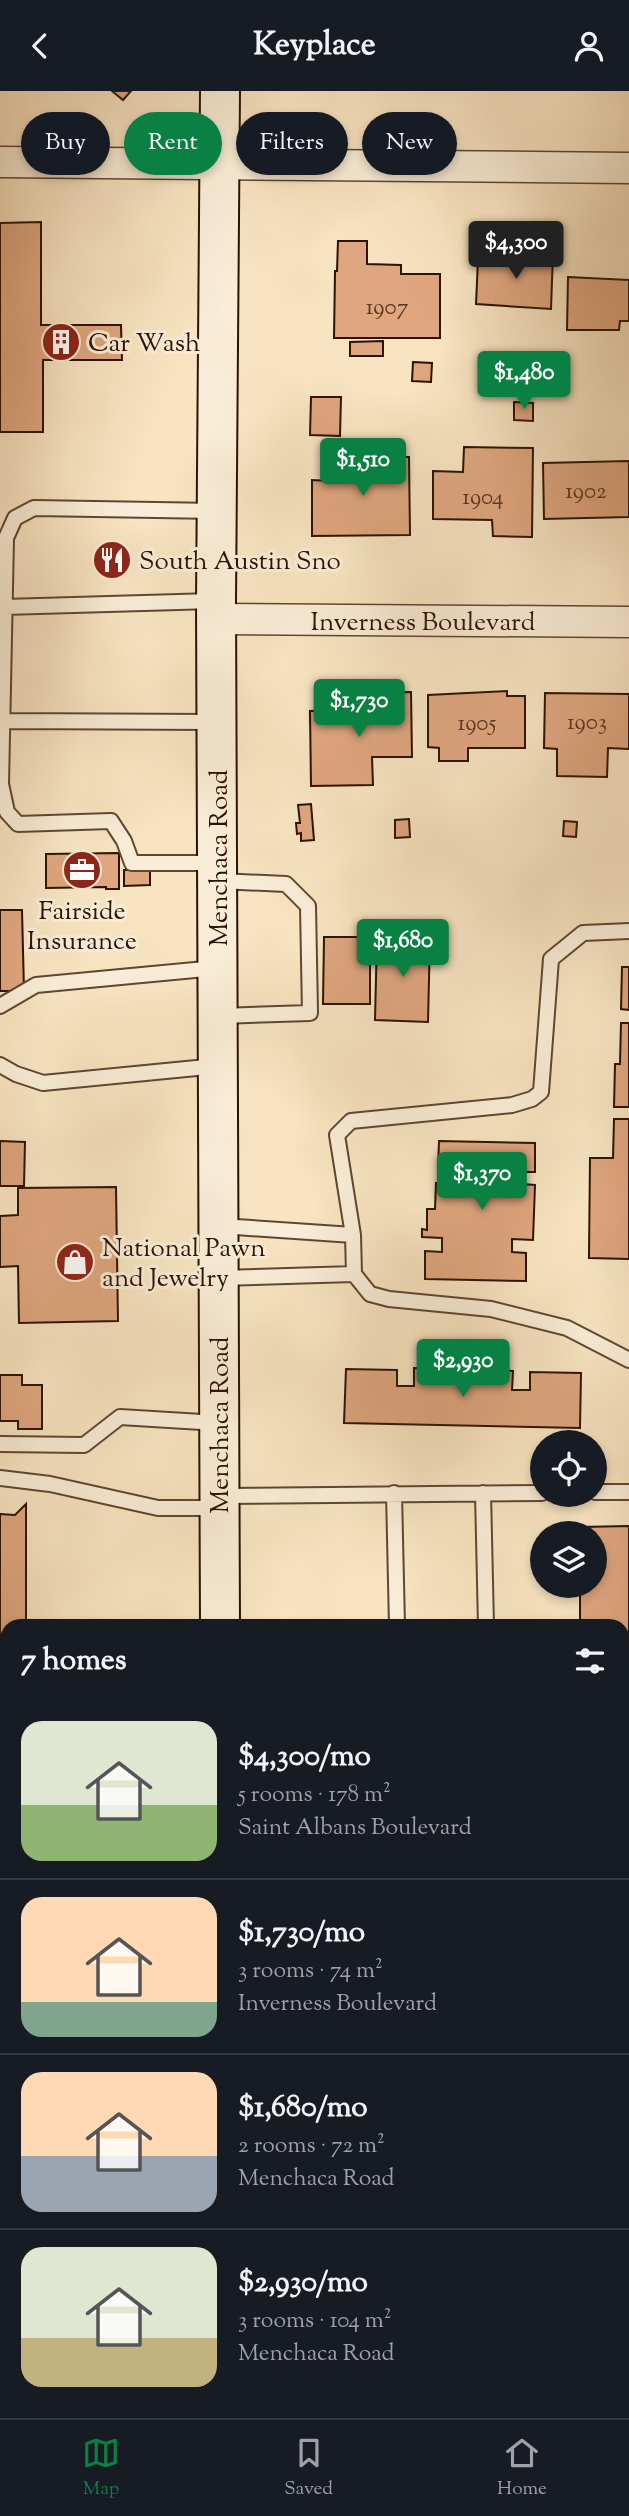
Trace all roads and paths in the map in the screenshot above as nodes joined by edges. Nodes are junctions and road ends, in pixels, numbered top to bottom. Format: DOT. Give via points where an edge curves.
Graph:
graph roads {
  1 [pos="220,91"];
  2 [pos="220,112"];
  3 [pos="0,162"];
  4 [pos="124,163"];
  5 [pos="222,163"];
  6 [pos="629,168"];
  7 [pos="219,175"];
  8 [pos="217,511"];
  9 [pos="5,607"];
  10 [pos="216,610"];
  11 [pos="629,622"];
  12 [pos="2,721"];
  13 [pos="217,722"];
  14 [pos="218,872"];
  15 [pos="629,931"];
  16 [pos="218,968"];
  17 [pos="0,1006"];
  18 [pos="218,1016"];
  19 [pos="0,1065"];
  20 [pos="218,1066"];
  21 [pos="219,1226"];
  22 [pos="352,1235"];
  23 [pos="354,1274"];
  24 [pos="219,1278"];
  25 [pos="629,1360"];
  26 [pos="219,1423"];
  27 [pos="0,1444"];
  28 [pos="0,1478"];
  29 [pos="607,1492"];
  30 [pos="629,1492"];
  31 [pos="394,1493"];
  32 [pos="483,1493"];
  33 [pos="530,1493"];
  34 [pos="220,1502"];
  35 [pos="220,1619"];
  36 [pos="397,1619"];
  37 [pos="486,1619"];
  1 -- 2 [label="main road, Menchaca Road"];
  3 -- 4 [label="street"];
  5 -- 6 [label="street"];
  7 -- 8 [label="main road, Menchaca Road"];
  8 -- 9 [label="lane" via="34,507 15,518 6,538"];
  8 -- 10 [label="main road, Menchaca Road"];
  9 -- 10 [label="lane"];
  9 -- 12 [label="lane"];
  10 -- 11 [label="street, Inverness Boulevard"];
  10 -- 13 [label="main road, Menchaca Road"];
  12 -- 13 [label="lane"];
  12 -- 14 [label="lane" via="1,784 6,812 18,824 111,821 132,863"];
  13 -- 14 [label="main road, Menchaca Road"];
  14 -- 16 [label="main road, Menchaca Road"];
  14 -- 18 [label="lane" via="286,884 308,906 310,1013"];
  15 -- 22 [label="lane" via="583,933 551,959 541,1092 533,1099 351,1121 341,1130 337,1135"];
  16 -- 17 [label="lane" via="36,985"];
  16 -- 18 [label="main road, Menchaca Road"];
  18 -- 20 [label="main road, Menchaca Road"];
  19 -- 20 [label="lane" via="43,1083"];
  20 -- 21 [label="main road, Menchaca Road"];
  21 -- 22 [label="lane"];
  21 -- 24 [label="main road, Menchaca Road"];
  22 -- 23 [label="lane"];
  23 -- 24 [label="lane"];
  23 -- 25 [label="lane" via="370,1294 491,1309 568,1328"];
  24 -- 26 [label="main road, Menchaca Road"];
  26 -- 27 [label="lane" via="120,1417 84,1445"];
  26 -- 34 [label="main road, Menchaca Road"];
  28 -- 34 [label="lane" via="158,1508"];
  29 -- 30 [label="lane"];
  31 -- 32 [label="lane"];
  31 -- 34 [label="lane"];
  31 -- 36 [label="lane"];
  32 -- 33 [label="lane"];
  32 -- 37 [label="lane"];
  34 -- 35 [label="main road, Menchaca Road"];
}
